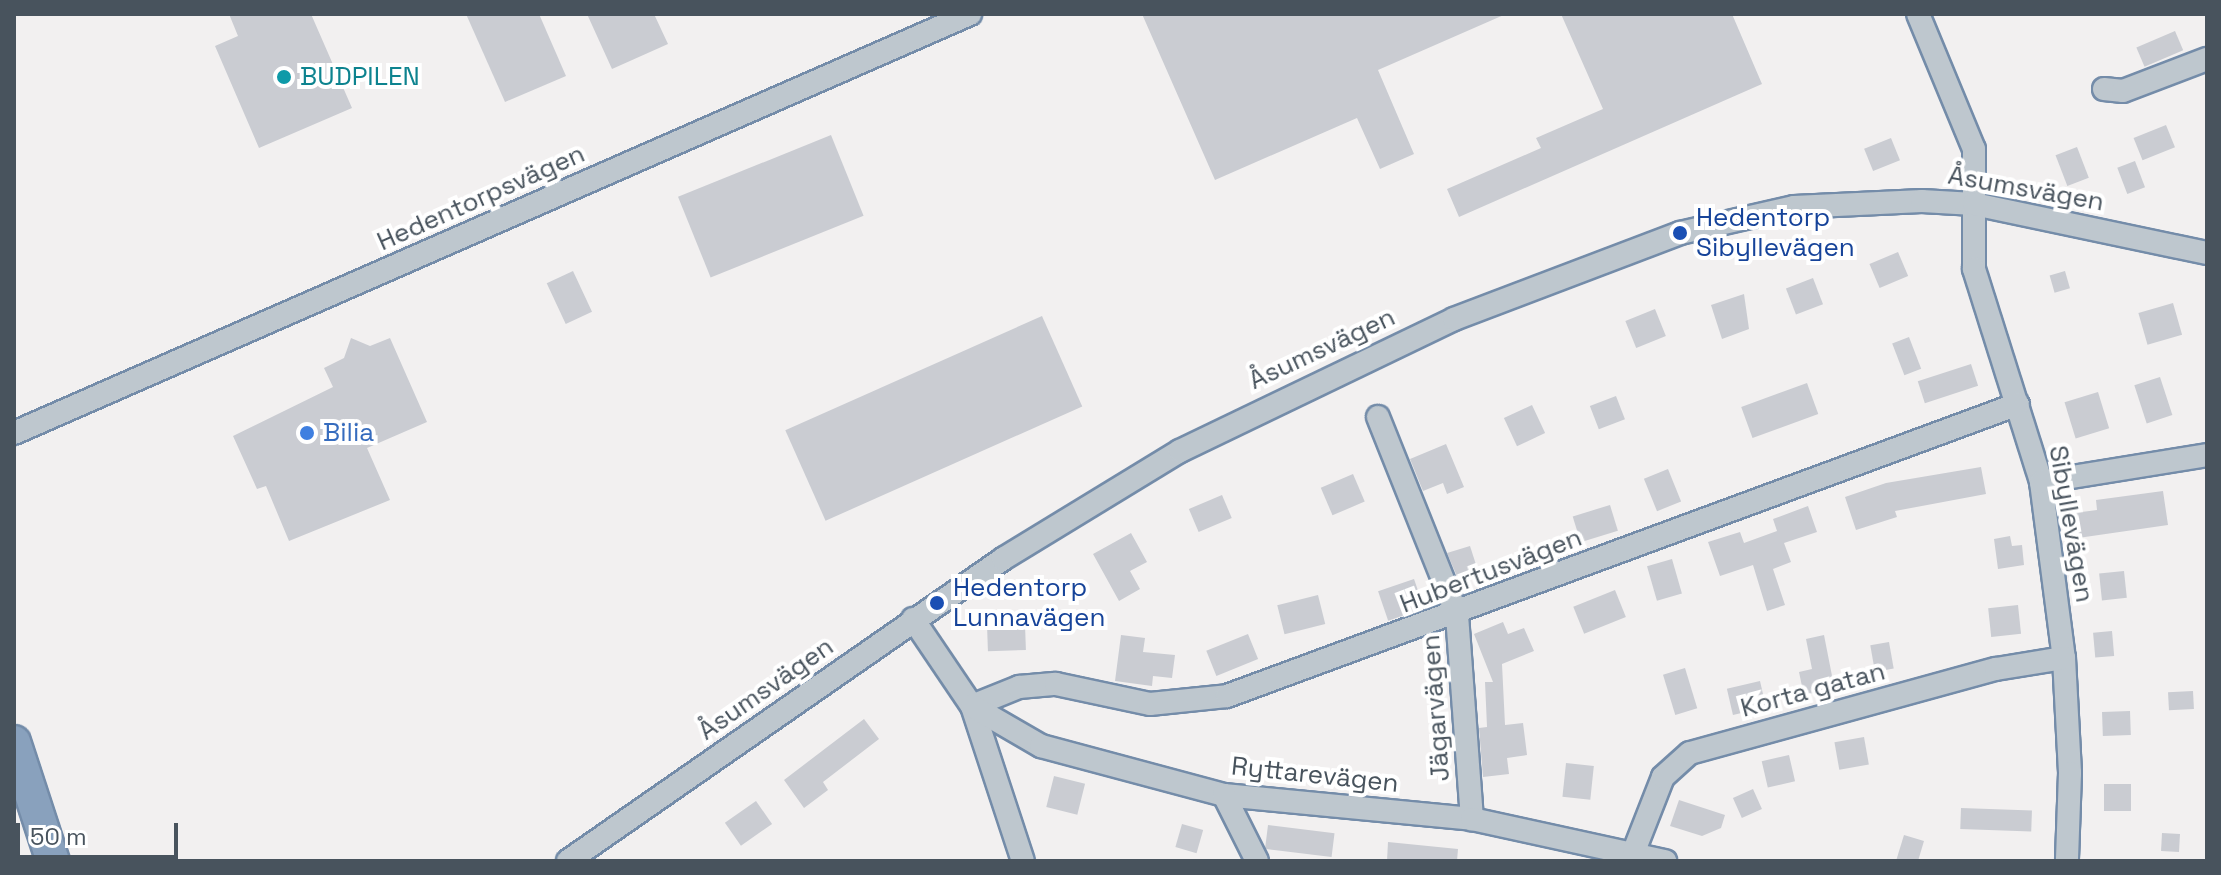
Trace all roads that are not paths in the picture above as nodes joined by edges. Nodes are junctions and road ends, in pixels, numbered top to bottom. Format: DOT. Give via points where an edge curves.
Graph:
graph roads {
  1 [pos="970,14"];
  2 [pos="1918,14"];
  3 [pos="2207,59"];
  4 [pos="2104,89"];
  5 [pos="1974,204"];
  6 [pos="2207,253"];
  7 [pos="2018,404"];
  8 [pos="1378,417"];
  9 [pos="14,433"];
  10 [pos="2207,455"];
  11 [pos="2041,482"];
  12 [pos="1457,615"];
  13 [pos="913,619"];
  14 [pos="2064,658"];
  15 [pos="972,706"];
  16 [pos="14,742"];
  17 [pos="1224,795"];
  18 [pos="1472,819"];
  19 [pos="1634,851"];
  20 [pos="53,861"];
  21 [pos="568,861"];
  22 [pos="1023,861"];
  23 [pos="1257,861"];
  24 [pos="1665,861"];
  25 [pos="2067,861"];
  1 -- 9 [label="street, Hedentorpsvägen"];
  2 -- 5 [label="street" via="1965,117 1976,169"];
  3 -- 4 [label="street" via="2123,91"];
  5 -- 6 [label="street, Åsumsvägen"];
  5 -- 7 [label="street, Sibyllevägen" via="1974,269"];
  5 -- 13 [label="street, Åsumsvägen" via="1878,200 1741,216 1680,233 1523,292 1356,363 1180,451"];
  7 -- 11 [label="street, Sibyllevägen"];
  7 -- 12 [label="street, Hubertusvägen"];
  8 -- 12 [label="street, Jägarvägen"];
  10 -- 11 [label="street"];
  11 -- 14 [label="street, Sibyllevägen"];
  12 -- 15 [label="street, Hubertusvägen" via="1227,696 1150,704 1056,684 1019,687"];
  12 -- 18 [label="street, Jägarvägen"];
  13 -- 15 [label="street"];
  13 -- 21 [label="street, Åsumsvägen"];
  14 -- 19 [label="street, Korta gatan" via="1996,669 1690,753 1663,777"];
  14 -- 25 [label="street, Sibyllevägen" via="2070,773"];
  15 -- 17 [label="street, Ryttarevägen" via="1041,746"];
  15 -- 22 [label="street"];
  16 -- 20 [label="highway"];
  17 -- 18 [label="street, Ryttarevägen"];
  17 -- 23 [label="street"];
  18 -- 19 [label="street, Ryttarevägen"];
  19 -- 24 [label="street, Ryttarevägen"];
}
